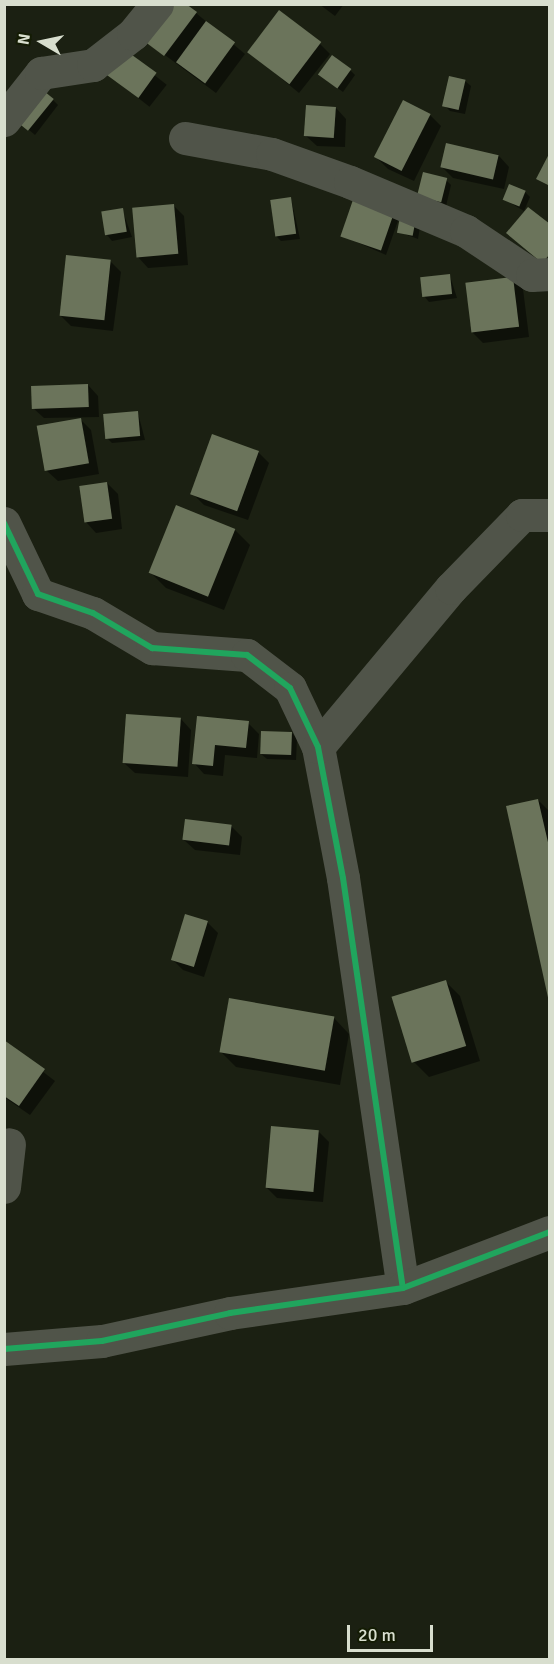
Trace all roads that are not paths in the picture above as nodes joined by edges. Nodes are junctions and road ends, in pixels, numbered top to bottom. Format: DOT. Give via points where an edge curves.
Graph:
graph roads {
  1 [pos="157,4"];
  2 [pos="4,120"];
  3 [pos="185,138"];
  4 [pos="549,274"];
  5 [pos="549,515"];
  6 [pos="4,523"];
  7 [pos="13,561"];
  8 [pos="318,747"];
  9 [pos="9,1144"];
  10 [pos="4,1187"];
  11 [pos="549,1232"];
  12 [pos="403,1288"];
  13 [pos="4,1349"];
  1 -- 2 [label="street" via="133,34 93,65 41,73"];
  3 -- 4 [label="street" via="272,154 350,182 466,231 532,275"];
  5 -- 8 [label="street" via="522,515 451,588"];
  6 -- 7 [label="street"];
  7 -- 8 [label="street" via="38,594 93,613 152,648 247,655 290,688"];
  8 -- 12 [label="street" via="343,878"];
  9 -- 10 [label="street"];
  11 -- 12 [label="street"];
  12 -- 13 [label="street" via="230,1313 102,1341"];
}
